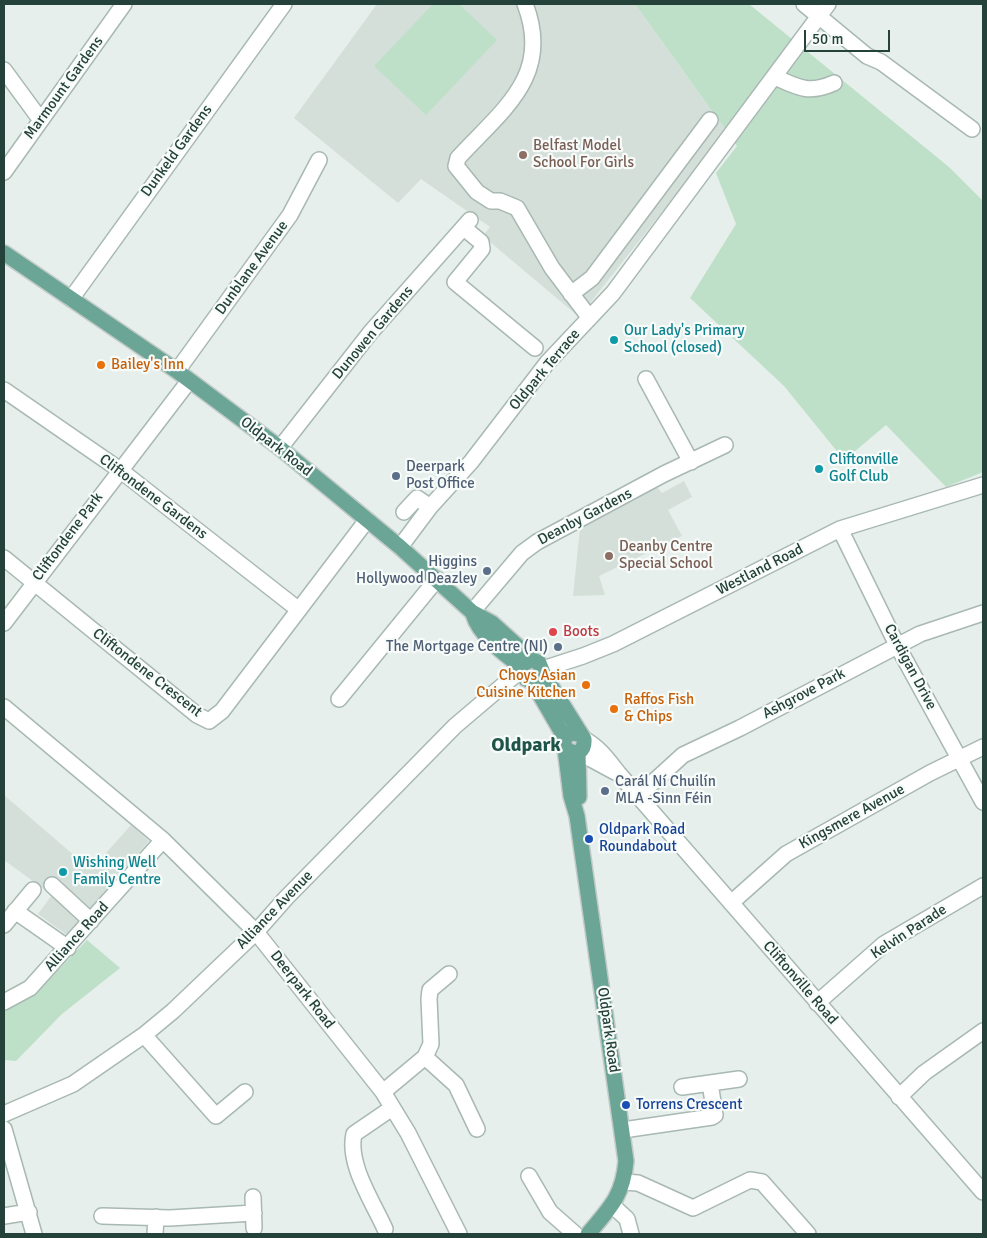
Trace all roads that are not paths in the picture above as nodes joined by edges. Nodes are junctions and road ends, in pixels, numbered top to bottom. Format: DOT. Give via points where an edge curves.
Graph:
graph roads {
  1 [pos="124,4"];
  2 [pos="284,4"];
  3 [pos="525,4"];
  4 [pos="804,4"];
  5 [pos="823,10"];
  6 [pos="4,70"];
  7 [pos="774,77"];
  8 [pos="834,83"];
  9 [pos="42,118"];
  10 [pos="710,120"];
  11 [pos="972,129"];
  12 [pos="319,160"];
  13 [pos="4,172"];
  14 [pos="5,257"];
  15 [pos="571,294"];
  16 [pos="70,299"];
  17 [pos="589,317"];
  18 [pos="535,348"];
  19 [pos="176,371"];
  20 [pos="646,379"];
  21 [pos="189,381"];
  22 [pos="4,390"];
  23 [pos="725,445"];
  24 [pos="280,448"];
  25 [pos="691,462"];
  26 [pos="120,470"];
  27 [pos="983,485"];
  28 [pos="430,507"];
  29 [pos="404,512"];
  30 [pos="367,520"];
  31 [pos="840,529"];
  32 [pos="400,547"];
  33 [pos="4,558"];
  34 [pos="437,579"];
  35 [pos="33,583"];
  36 [pos="299,610"];
  37 [pos="472,612"];
  38 [pos="983,612"];
  39 [pos="4,623"];
  40 [pos="897,645"];
  41 [pos="532,670"];
  42 [pos="339,699"];
  43 [pos="4,707"];
  44 [pos="574,742"];
  45 [pos="983,747"];
  46 [pos="960,757"];
  47 [pos="638,796"];
  48 [pos="983,802"];
  49 [pos="163,840"];
  50 [pos="52,885"];
  51 [pos="983,886"];
  52 [pos="33,890"];
  53 [pos="731,903"];
  54 [pos="15,911"];
  55 [pos="90,921"];
  56 [pos="4,925"];
  57 [pos="256,932"];
  58 [pos="68,948"];
  59 [pos="449,974"];
  60 [pos="4,1002"];
  61 [pos="817,1003"];
  62 [pos="983,1031"];
  63 [pos="144,1035"];
  64 [pos="425,1057"];
  65 [pos="739,1079"];
  66 [pos="710,1083"];
  67 [pos="682,1088"];
  68 [pos="245,1092"];
  69 [pos="383,1092"];
  70 [pos="899,1097"];
  71 [pos="392,1108"];
  72 [pos="4,1114"];
  73 [pos="4,1129"];
  74 [pos="476,1129"];
  75 [pos="623,1130"];
  76 [pos="529,1176"];
  77 [pos="624,1182"];
  78 [pos="983,1192"];
  79 [pos="253,1197"];
  80 [pos="612,1205"];
  81 [pos="29,1212"];
  82 [pos="4,1216"];
  83 [pos="102,1216"];
  84 [pos="156,1217"];
  85 [pos="386,1229"];
  86 [pos="34,1234"];
  87 [pos="155,1234"];
  88 [pos="460,1234"];
  89 [pos="576,1234"];
  90 [pos="588,1234"];
  91 [pos="631,1234"];
  92 [pos="808,1234"];
  1 -- 9 [label="street, Marmount Gardens"];
  2 -- 16 [label="street, Dunkeld Gardens"];
  3 -- 15 [label="street" via="533,24 533,61 523,86 458,158 456,166 477,192 491,201 517,208"];
  4 -- 5 [label="street"];
  5 -- 7 [label="street, Oldpark Terrace"];
  5 -- 11 [label="street" via="867,56 881,62"];
  6 -- 9 [label="street"];
  7 -- 8 [label="street" via="809,90 819,90"];
  7 -- 17 [label="street, Oldpark Terrace" via="613,293"];
  9 -- 13 [label="street, Marmount Gardens"];
  10 -- 15 [label="street" via="592,278"];
  12 -- 19 [label="street, Dunblane Avenue" via="290,215"];
  14 -- 16 [label="main road, Oldpark Road"];
  15 -- 17 [label="street"];
  16 -- 19 [label="main road, Oldpark Road"];
  17 -- 28 [label="street, Oldpark Terrace" via="547,364 471,462"];
  18 -- 24 [label="street, Dunowen Gardens" via="455,282 482,249 481,242 467,224 370,333"];
  19 -- 21 [label="main road, Oldpark Road"];
  20 -- 25 [label="street"];
  21 -- 24 [label="main road, Oldpark Road"];
  21 -- 26 [label="street, Cliftondene Park"];
  22 -- 26 [label="street, Cliftondene Gardens"];
  23 -- 25 [label="street, Deanby Gardens"];
  24 -- 30 [label="main road, Oldpark Road"];
  25 -- 37 [label="street, Deanby Gardens" via="537,542 522,553"];
  26 -- 35 [label="street, Cliftondene Park"];
  26 -- 36 [label="street, Cliftondene Gardens"];
  27 -- 31 [label="street, Westland Road"];
  28 -- 29 [label="street" via="417,498"];
  28 -- 32 [label="street, Oldpark Terrace"];
  30 -- 32 [label="main road, Oldpark Road"];
  30 -- 36 [label="street, Cliftondene Crescent"];
  31 -- 40 [label="street, Cardigan Drive"];
  31 -- 41 [label="street, Westland Road" via="613,644"];
  32 -- 34 [label="main road, Oldpark Road"];
  33 -- 35 [label="street, Cliftondene Crescent"];
  34 -- 37 [label="main road, Oldpark Road"];
  34 -- 42 [label="street"];
  35 -- 36 [label="street, Cliftondene Crescent" via="197,715 208,720 222,711"];
  35 -- 39 [label="street, Cliftondene Park"];
  37 -- 41 [label="main road, Oldpark Road" via="492,624"];
  38 -- 40 [label="street, Ashgrove Park"];
  40 -- 46 [label="street, Cardigan Drive"];
  40 -- 47 [label="street, Ashgrove Park" via="682,755"];
  41 -- 44 [label="main road, Cliftonville Road" via="550,686"];
  41 -- 57 [label="street, Alliance Avenue" via="455,726"];
  43 -- 49 [label="street, Deerpark Road"];
  44 -- 47 [label="street, Cliftonville Road" via="596,746"];
  44 -- 75 [label="main road, Oldpark Road" via="577,816"];
  45 -- 46 [label="street, Kingsmere Avenue"];
  46 -- 48 [label="street, Cardigan Drive"];
  46 -- 53 [label="street, Kingsmere Avenue" via="786,854"];
  47 -- 53 [label="street, Cliftonville Road"];
  49 -- 55 [label="street, Alliance Road"];
  49 -- 57 [label="street, Deerpark Road"];
  50 -- 55 [label="street"];
  51 -- 61 [label="street, Kelvin Parade" via="884,944"];
  52 -- 54 [label="street"];
  53 -- 61 [label="street, Cliftonville Road"];
  54 -- 56 [label="street"];
  54 -- 58 [label="street"];
  55 -- 58 [label="street, Alliance Road"];
  57 -- 63 [label="street, Alliance Avenue"];
  57 -- 69 [label="street, Deerpark Road"];
  58 -- 60 [label="street, Alliance Road" via="30,988"];
  59 -- 64 [label="street" via="430,990 432,1044"];
  61 -- 70 [label="street, Cliftonville Road"];
  62 -- 70 [label="street" via="924,1073"];
  63 -- 68 [label="street" via="216,1116"];
  63 -- 72 [label="street, Alliance Avenue" via="73,1084"];
  64 -- 69 [label="street"];
  64 -- 74 [label="street" via="456,1084"];
  65 -- 66 [label="street"];
  66 -- 67 [label="street"];
  66 -- 75 [label="street" via="715,1115 712,1117"];
  69 -- 71 [label="street, Deerpark Road"];
  70 -- 78 [label="street, Cliftonville Road"];
  71 -- 85 [label="street" via="354,1134 351,1146 355,1163"];
  71 -- 88 [label="street, Deerpark Road"];
  73 -- 81 [label="street"];
  75 -- 77 [label="main road, Oldpark Road"];
  76 -- 89 [label="street" via="550,1212"];
  77 -- 80 [label="main road, Oldpark Road"];
  77 -- 92 [label="street" via="638,1183 693,1208 750,1180 762,1182"];
  79 -- 84 [label="street" via="254,1221"];
  80 -- 90 [label="main road, Oldpark Road"];
  80 -- 91 [label="street" via="627,1219"];
  81 -- 82 [label="street"];
  81 -- 86 [label="street"];
  83 -- 84 [label="street"];
  84 -- 87 [label="street"];
}
